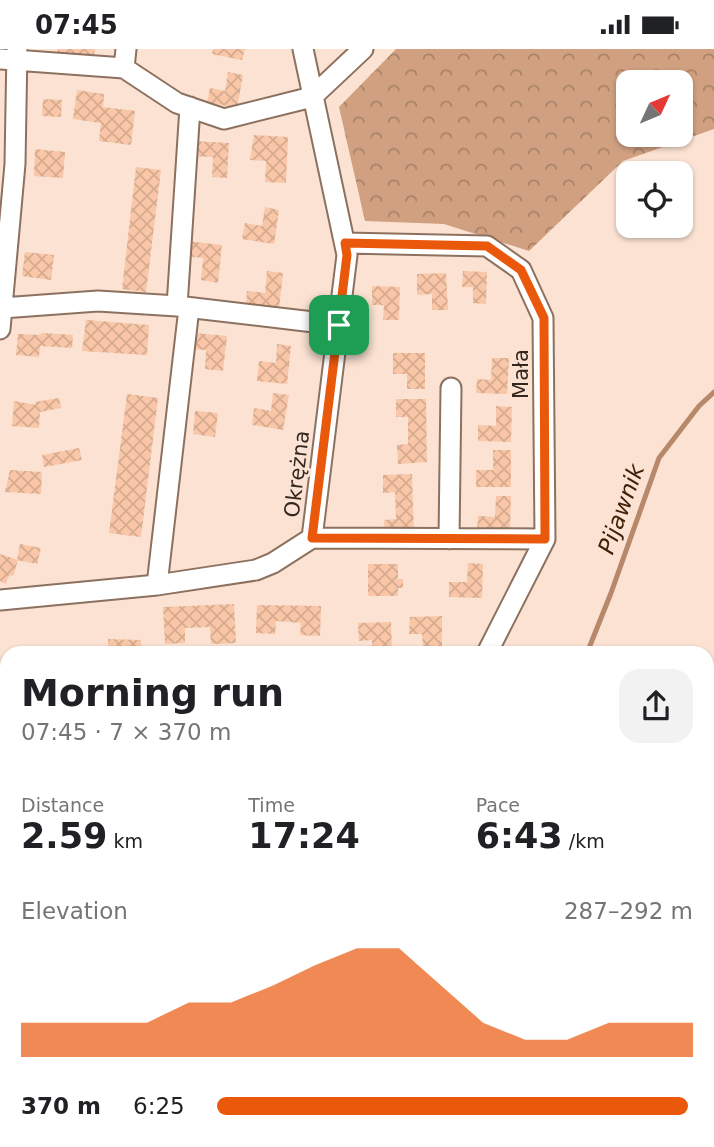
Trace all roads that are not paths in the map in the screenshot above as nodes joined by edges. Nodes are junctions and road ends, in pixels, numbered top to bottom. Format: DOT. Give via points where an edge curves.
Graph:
graph roads {
  1 [pos="303,49"];
  2 [pos="363,49"];
  3 [pos="11,56"];
  4 [pos="125,59"];
  5 [pos="312,97"];
  6 [pos="190,107"];
  7 [pos="8,163"];
  8 [pos="345,243"];
  9 [pos="183,307"];
  10 [pos="2,308"];
  11 [pos="339,325"];
  12 [pos="0,329"];
  13 [pos="451,388"];
  14 [pos="312,538"];
  15 [pos="449,539"];
  16 [pos="545,539"];
  17 [pos="157,585"];
  18 [pos="0,600"];
  19 [pos="491,646"];
  1 -- 5 [label="street, Okrężna"];
  2 -- 5 [label="street"];
  3 -- 4 [label="street"];
  3 -- 7 [label="street"];
  4 -- 6 [label="street" via="177,103"];
  5 -- 6 [label="street" via="224,118"];
  5 -- 8 [label="street, Okrężna"];
  6 -- 9 [label="street"];
  7 -- 10 [label="street"];
  8 -- 11 [label="street, Okrężna"];
  8 -- 16 [label="street, Mała" via="487,246 521,270 544,318"];
  9 -- 10 [label="street" via="98,301"];
  9 -- 11 [label="street"];
  9 -- 17 [label="street"];
  10 -- 12 [label="street"];
  11 -- 14 [label="street, Okrężna"];
  13 -- 15 [label="street"];
  14 -- 15 [label="street"];
  14 -- 17 [label="street, Okrężna" via="256,570"];
  15 -- 16 [label="street"];
  16 -- 19 [label="street, Mała"];
  17 -- 18 [label="street, Okrężna"];
}
